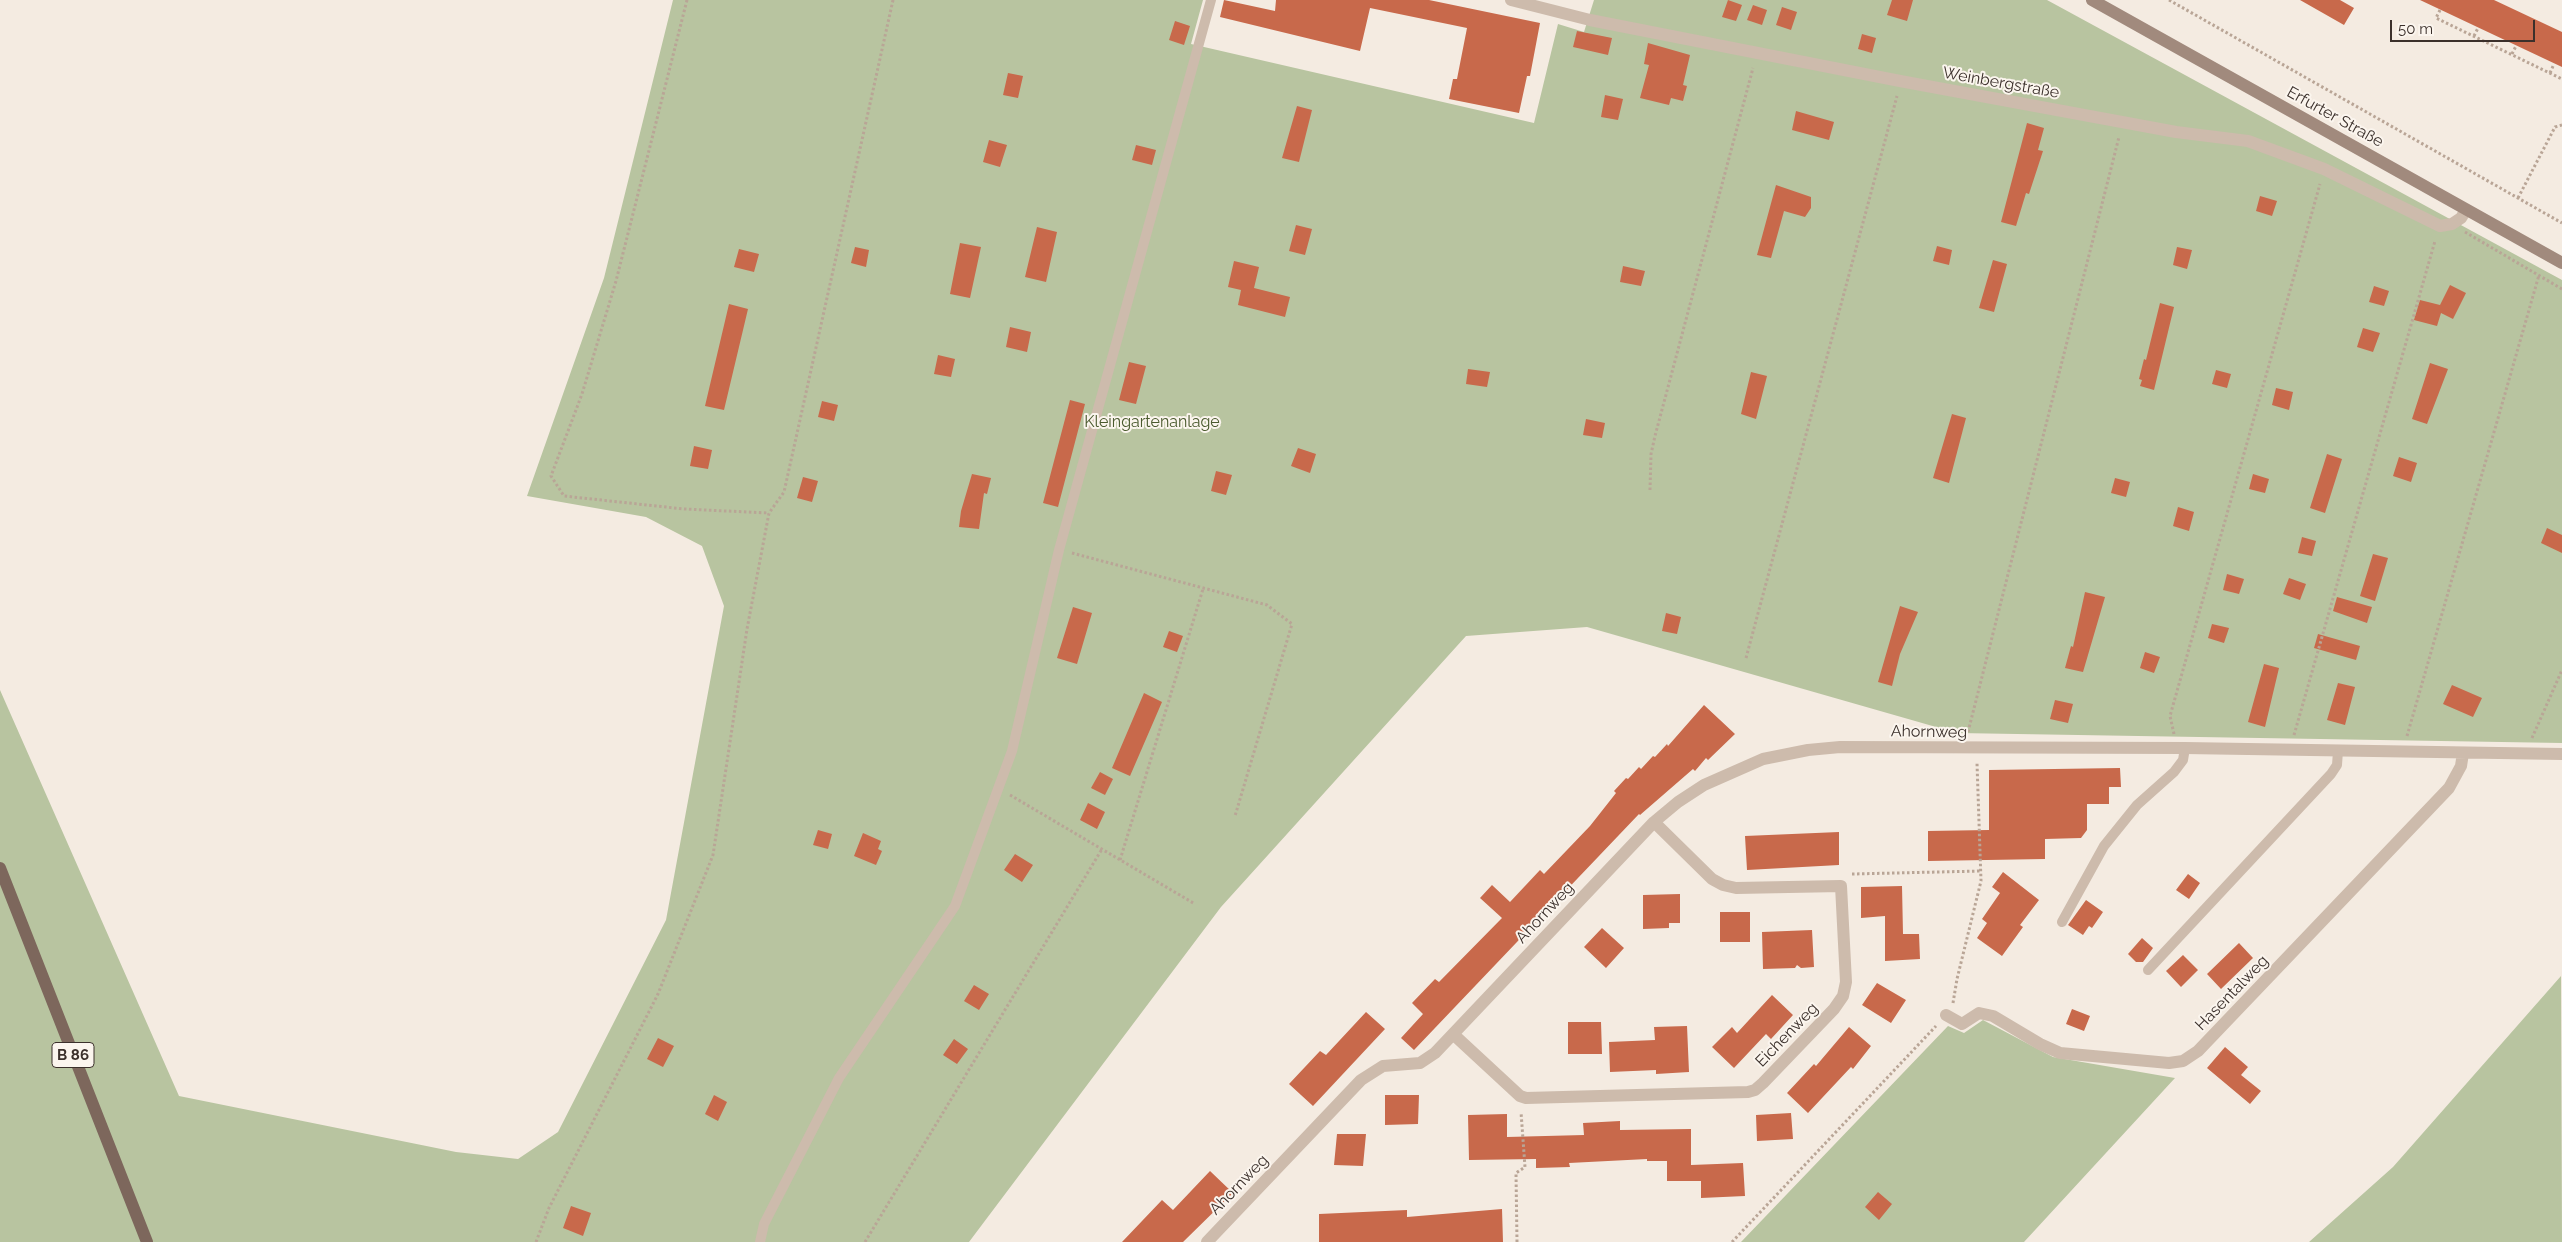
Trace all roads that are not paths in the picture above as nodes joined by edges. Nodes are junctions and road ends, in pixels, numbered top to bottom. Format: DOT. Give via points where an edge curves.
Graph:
graph roads {
  1 [pos="1211,0"];
  2 [pos="1511,0"];
  3 [pos="2092,0"];
  4 [pos="2466,210"];
  5 [pos="2562,263"];
  6 [pos="2179,748"];
  7 [pos="2338,751"];
  8 [pos="2463,753"];
  9 [pos="2562,754"];
  10 [pos="1654,822"];
  11 [pos="0,868"];
  12 [pos="2062,922"];
  13 [pos="2148,970"];
  14 [pos="1946,1016"];
  15 [pos="1454,1034"];
  16 [pos="147,1242"];
  17 [pos="760,1242"];
  18 [pos="1207,1242"];
  1 -- 17 [label="lane" via="1059,550 1012,751 955,906 839,1078 764,1224"];
  2 -- 4 [label="street, Weinbergstraße" via="1590,20 1757,53 2176,132 2248,141 2324,169 2446,225 2461,218"];
  3 -- 4 [label="main road, Erfurter Straße"];
  4 -- 5 [label="main road, Erfurter Straße"];
  6 -- 7 [label="street"];
  6 -- 10 [label="street, Ahornweg" via="1840,747 1786,754 1745,766 1704,786"];
  6 -- 12 [label="lane" via="2183,760 2137,805 2104,846"];
  7 -- 8 [label="street"];
  7 -- 13 [label="lane" via="2337,765 2331,774"];
  8 -- 9 [label="street"];
  8 -- 14 [label="street, Hasentalweg" via="2461,766 2449,788 2198,1051 2183,1061 2169,1063 2060,1053 1993,1016 1979,1013 1962,1024"];
  10 -- 15 [label="street, Ahornweg"];
  10 -- 15 [label="street, Eichenweg" via="1723,885 1736,888 1841,886 1846,982 1843,996 1834,1009 1756,1090 1748,1092 1520,1096"];
  11 -- 16 [label="main road, B 86"];
  15 -- 18 [label="street, Ahornweg" via="1420,1063 1382,1066 1361,1080"];
}
